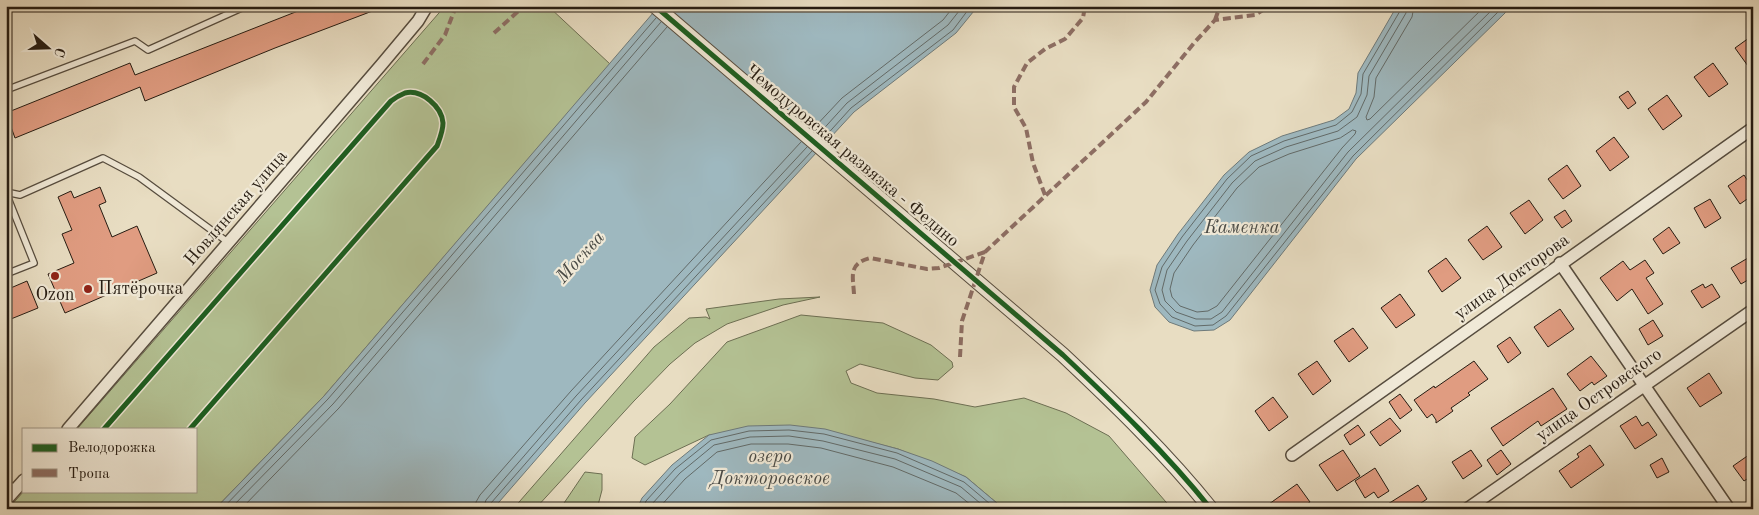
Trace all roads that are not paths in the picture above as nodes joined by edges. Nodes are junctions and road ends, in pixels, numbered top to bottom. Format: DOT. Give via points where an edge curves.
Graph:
graph roads {
  1 [pos="246,6"];
  2 [pos="427,6"];
  3 [pos="655,6"];
  4 [pos="6,90"];
  5 [pos="1753,128"];
  6 [pos="6,192"];
  7 [pos="229,243"];
  8 [pos="1560,264"];
  9 [pos="6,274"];
  10 [pos="1753,310"];
  11 [pos="1644,385"];
  12 [pos="69,428"];
  13 [pos="1292,455"];
  14 [pos="6,481"];
  15 [pos="22,482"];
  16 [pos="15,490"];
  17 [pos="6,500"];
  18 [pos="1211,509"];
  19 [pos="1467,509"];
  20 [pos="1729,509"];
  1 -- 4 [label="lane" via="148,50 135,41"];
  2 -- 7 [label="street, Новлянская улица" via="388,57"];
  3 -- 18 [label="street, Чемодуровская развязка - Федино" via="1030,327 1116,405 1184,475"];
  5 -- 8 [label="street, улица Докторова"];
  6 -- 7 [label="lane" via="20,195 103,158 139,177"];
  6 -- 9 [label="lane" via="34,263"];
  7 -- 12 [label="street, Новлянская улица"];
  8 -- 11 [label="street"];
  8 -- 13 [label="street, улица Докторова"];
  10 -- 11 [label="street, улица Островского"];
  11 -- 19 [label="street, улица Островского"];
  11 -- 20 [label="street"];
  14 -- 16 [label="lane"];
  15 -- 16 [label="street"];
  16 -- 17 [label="street"];
}
